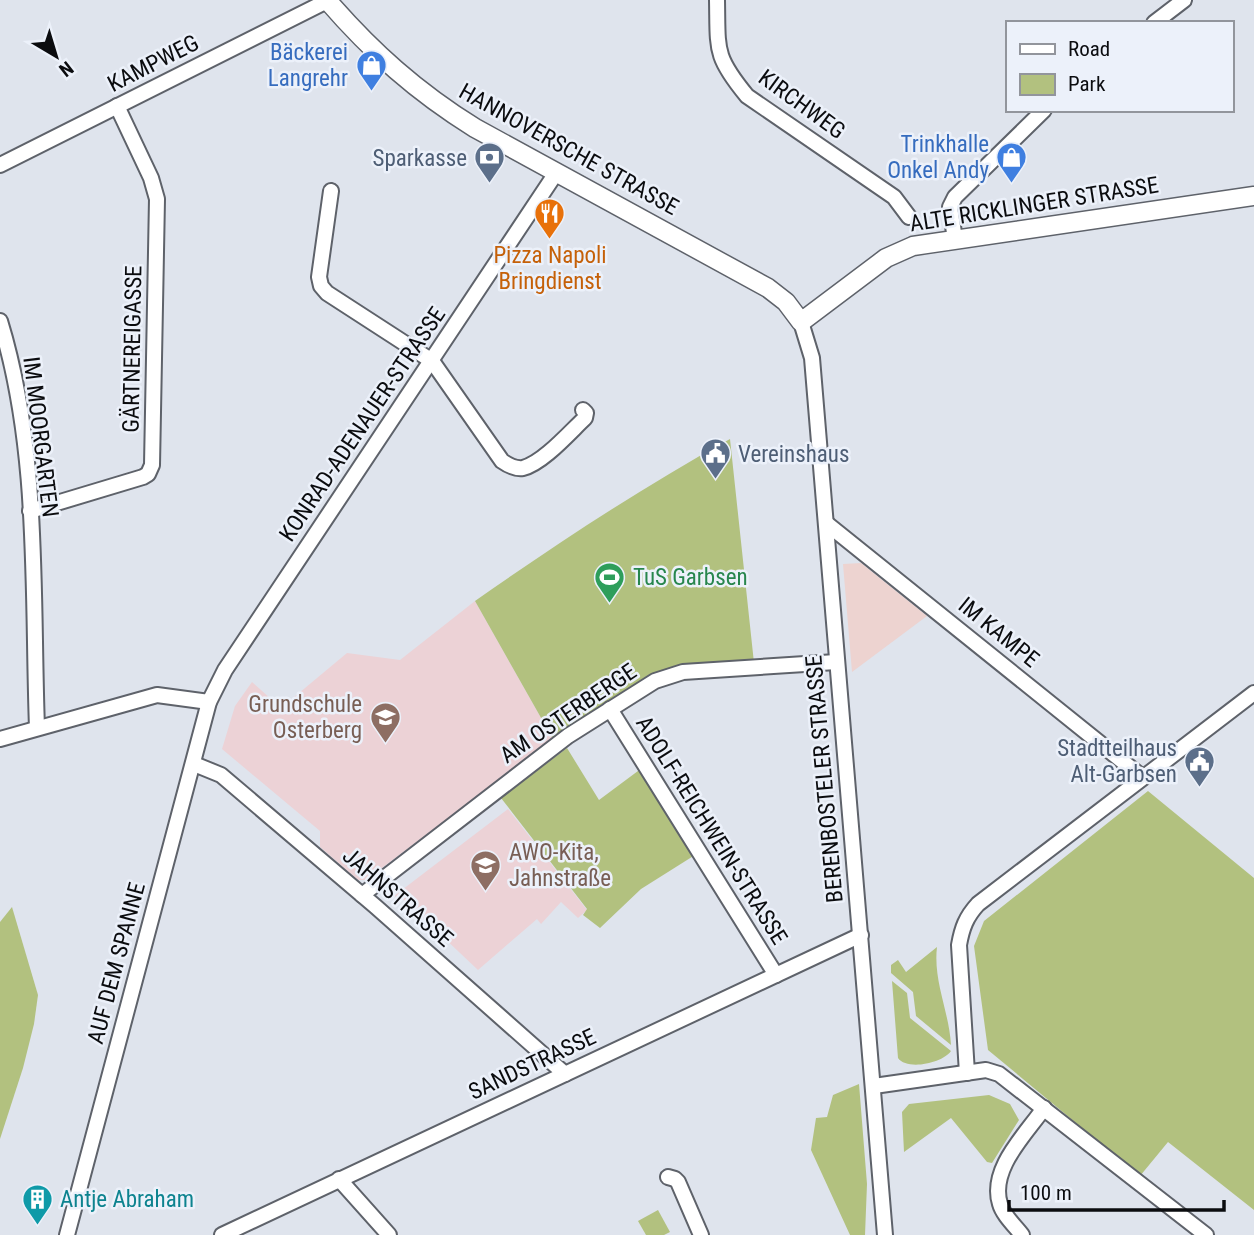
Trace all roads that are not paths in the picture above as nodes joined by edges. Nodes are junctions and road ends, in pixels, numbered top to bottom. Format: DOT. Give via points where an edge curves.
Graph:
graph roads {
  1 [pos="328,0"];
  2 [pos="717,0"];
  3 [pos="1184,0"];
  4 [pos="1157,21"];
  5 [pos="117,106"];
  6 [pos="1042,112"];
  7 [pos="0,165"];
  8 [pos="556,173"];
  9 [pos="331,191"];
  10 [pos="1254,196"];
  11 [pos="909,217"];
  12 [pos="955,239"];
  13 [pos="0,321"];
  14 [pos="801,322"];
  15 [pos="432,361"];
  16 [pos="583,410"];
  17 [pos="30,511"];
  18 [pos="826,523"];
  19 [pos="836,662"];
  20 [pos="1254,693"];
  21 [pos="209,702"];
  22 [pos="610,709"];
  23 [pos="37,728"];
  24 [pos="0,739"];
  25 [pos="194,764"];
  26 [pos="1142,778"];
  27 [pos="362,895"];
  28 [pos="861,935"];
  29 [pos="776,975"];
  30 [pos="968,1073"];
  31 [pos="565,1074"];
  32 [pos="874,1086"];
  33 [pos="1044,1108"];
  34 [pos="668,1177"];
  35 [pos="338,1179"];
  36 [pos="67,1235"];
  37 [pos="222,1235"];
  38 [pos="389,1235"];
  39 [pos="701,1235"];
  40 [pos="885,1235"];
  41 [pos="1022,1235"];
  42 [pos="1206,1235"];
  1 -- 5 [label="street, KAMPWEG"];
  1 -- 8 [label="main road, HANNOVERSCHE STRASSE" via="417,90"];
  2 -- 11 [label="street, KIRCHWEG" via="720,57 747,96 894,197"];
  3 -- 4 [label="street"];
  5 -- 7 [label="street, KAMPWEG"];
  5 -- 17 [label="street, GÄRTNEREIGASSE" via="157,199 152,465 143,477"];
  6 -- 12 [label="street" via="955,197 950,207"];
  8 -- 14 [label="main road, HANNOVERSCHE STRASSE" via="768,288"];
  8 -- 15 [label="street, KONRAD-ADENAUER-STRASSE"];
  9 -- 15 [label="street" via="321,286"];
  10 -- 12 [label="main road, ALTE RICKLINGER STRASSE"];
  12 -- 14 [label="main road, ALTE RICKLINGER STRASSE" via="898,251"];
  13 -- 17 [label="street, IM MOORGARTEN" via="19,411"];
  14 -- 18 [label="street, BERENBOSTELER STRASSE" via="811,349"];
  15 -- 16 [label="street" via="509,466 532,464 585,418"];
  15 -- 21 [label="street, KONRAD-ADENAUER-STRASSE" via="225,670"];
  17 -- 23 [label="street, IM MOORGARTEN"];
  18 -- 19 [label="street, BERENBOSTELER STRASSE"];
  18 -- 26 [label="street, IM KAMPE"];
  19 -- 22 [label="street, AM OSTERBERGE" via="673,674 640,688"];
  19 -- 28 [label="street, BERENBOSTELER STRASSE"];
  20 -- 26 [label="street"];
  21 -- 23 [label="street" via="157,695"];
  21 -- 25 [label="street, AUF DEM SPANNE"];
  22 -- 27 [label="street, AM OSTERBERGE" via="568,736"];
  22 -- 29 [label="street, ADOLF-REICHWEIN-STRASSE"];
  23 -- 24 [label="street"];
  25 -- 27 [label="street, JAHNSTRASSE" via="221,775"];
  25 -- 36 [label="street, AUF DEM SPANNE"];
  26 -- 30 [label="street" via="969,914 959,945"];
  27 -- 31 [label="street, JAHNSTRASSE"];
  28 -- 29 [label="street, SANDSTRASSE"];
  28 -- 32 [label="street, BERENBOSTELER STRASSE"];
  29 -- 31 [label="street, SANDSTRASSE"];
  30 -- 32 [label="street"];
  30 -- 33 [label="street" via="986,1070 999,1074"];
  31 -- 35 [label="street, SANDSTRASSE"];
  32 -- 40 [label="street, BERENBOSTELER STRASSE"];
  33 -- 41 [label="street" via="1005,1164 997,1185 1000,1206"];
  33 -- 42 [label="street"];
  34 -- 39 [label="street" via="678,1182"];
  35 -- 37 [label="street, SANDSTRASSE"];
  35 -- 38 [label="street"];
}
